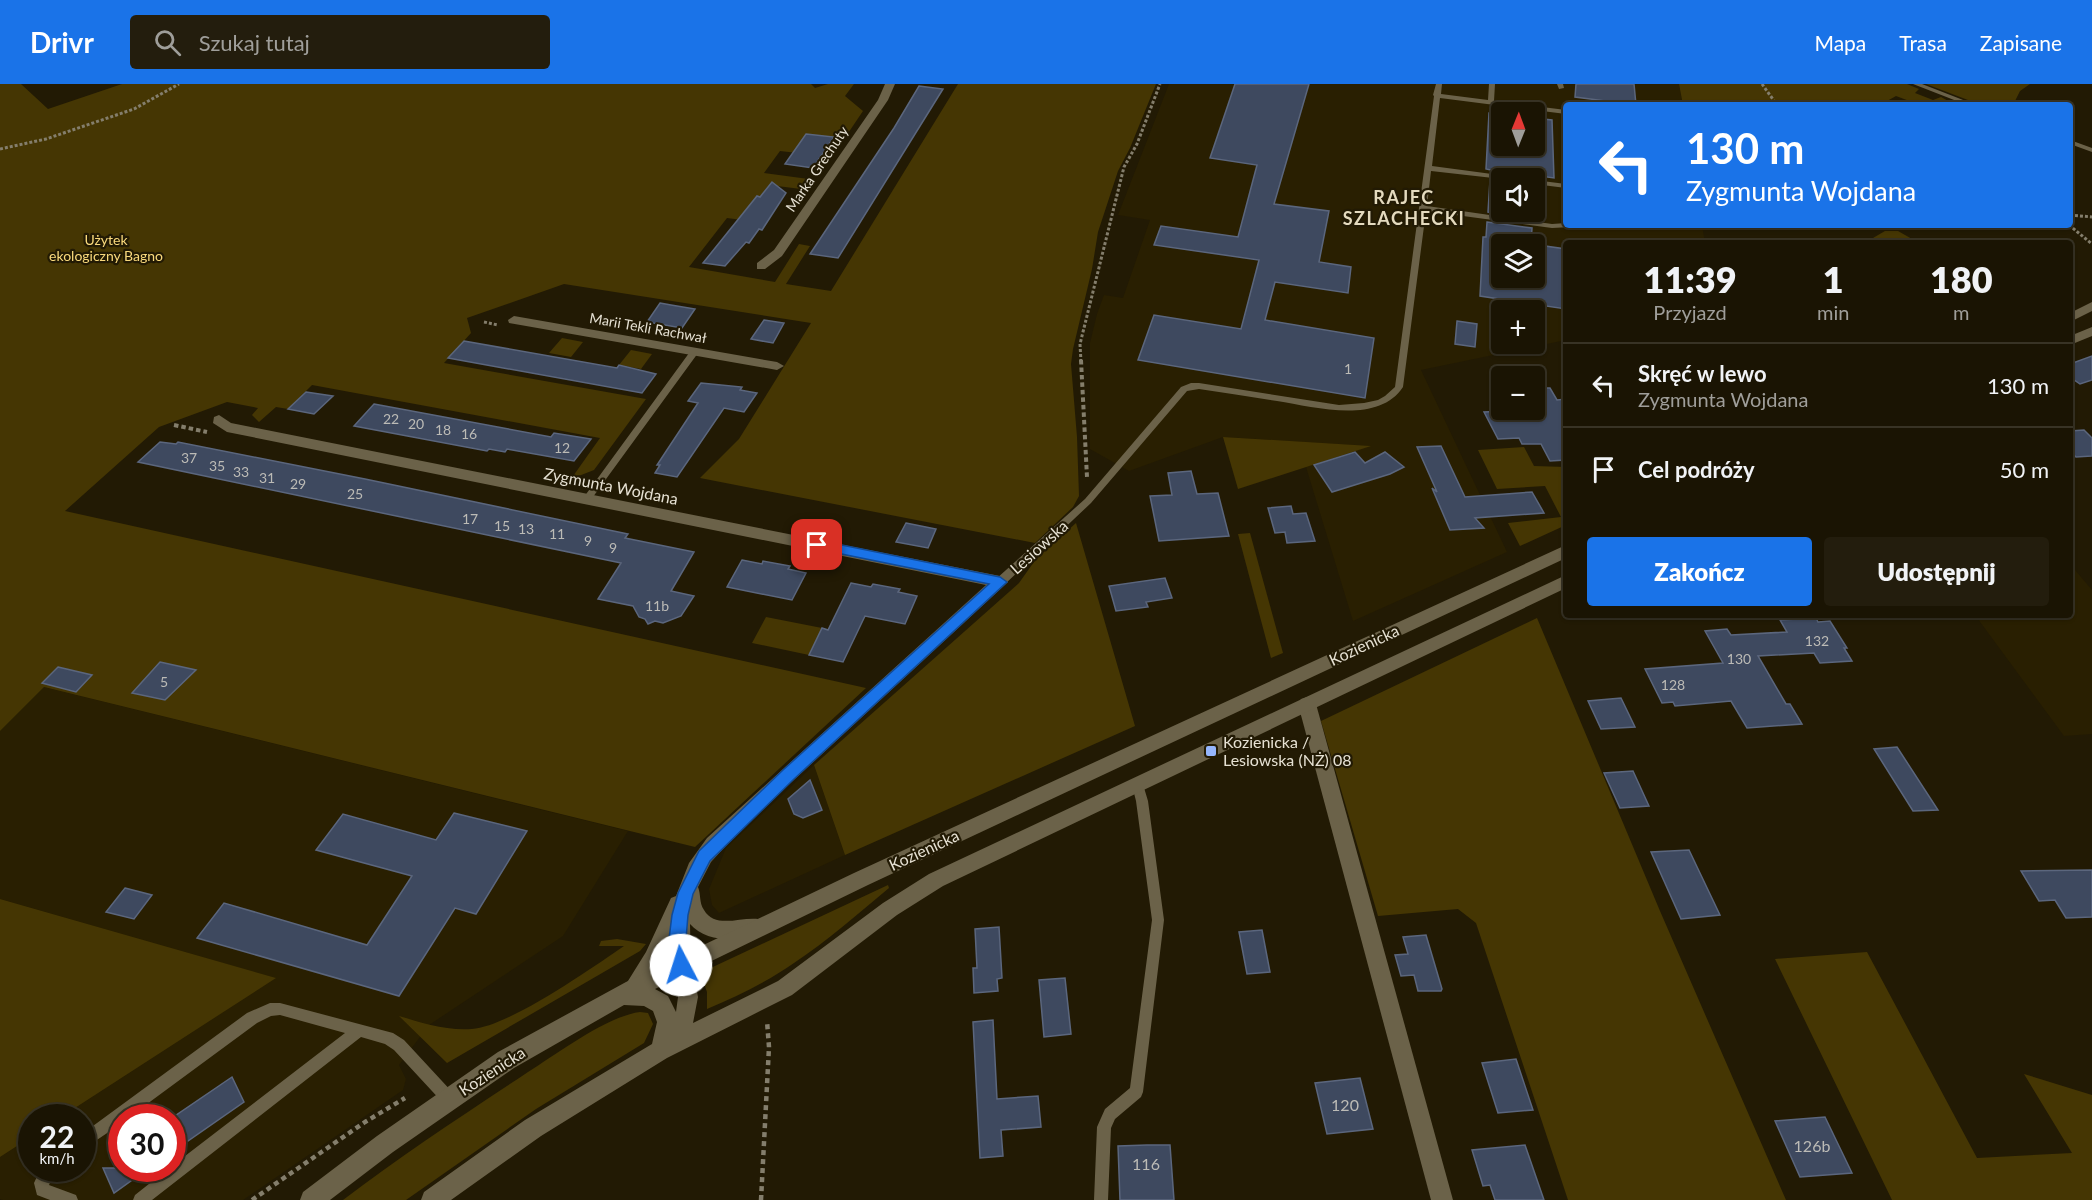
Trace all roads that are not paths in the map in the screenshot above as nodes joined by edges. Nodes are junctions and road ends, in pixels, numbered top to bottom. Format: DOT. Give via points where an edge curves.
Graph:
graph roads {
  1 [pos="890,84"];
  2 [pos="1428,84"];
  3 [pos="1492,84"];
  4 [pos="1916,84"];
  5 [pos="1438,85"];
  6 [pos="1436,95"];
  7 [pos="1491,102"];
  8 [pos="1961,102"];
  9 [pos="1545,109"];
  10 [pos="1563,112"];
  11 [pos="2073,145"];
  12 [pos="2092,150"];
  13 [pos="1428,168"];
  14 [pos="1491,176"];
  15 [pos="1545,183"];
  16 [pos="1563,186"];
  17 [pos="1423,208"];
  18 [pos="1563,225"];
  19 [pos="761,266"];
  20 [pos="2092,306"];
  21 [pos="2073,316"];
  22 [pos="511,323"];
  23 [pos="2092,331"];
  24 [pos="2073,340"];
  25 [pos="695,351"];
  26 [pos="777,366"];
  27 [pos="219,420"];
  28 [pos="587,499"];
  29 [pos="1563,552"];
  30 [pos="1000,582"];
  31 [pos="1563,582"];
  32 [pos="1307,704"];
  33 [pos="1138,785"];
  34 [pos="689,886"];
  35 [pos="762,926"];
  36 [pos="681,965"];
  37 [pos="625,994"];
  38 [pos="359,1031"];
  39 [pos="660,1052"];
  40 [pos="449,1099"];
  41 [pos="96,1133"];
  42 [pos="469,1174"];
  43 [pos="42,1182"];
  44 [pos="70,1200"];
  45 [pos="140,1200"];
  46 [pos="311,1200"];
  47 [pos="432,1200"];
  48 [pos="454,1200"];
  49 [pos="1101,1200"];
  50 [pos="1442,1200"];
  1 -- 19 [label="street, Marka Grechuty" via="883,100 782,247"];
  2 -- 5 [label="lane"];
  3 -- 7 [label="lane"];
  4 -- 8 [label="lane"];
  5 -- 6 [label="lane"];
  6 -- 7 [label="lane"];
  6 -- 13 [label="lane"];
  9 -- 10 [label="lane"];
  11 -- 12 [label="lane"];
  13 -- 14 [label="lane"];
  13 -- 17 [label="lane"];
  15 -- 16 [label="lane"];
  17 -- 18 [label="lane"];
  17 -- 30 [label="lane, Lesiowska" via="1396,394 1358,407 1339,408 1191,386 1184,389 1088,501"];
  20 -- 21 [label="street"];
  22 -- 25 [label="street, Marii Tekli Rachwał"];
  23 -- 24 [label="street"];
  25 -- 26 [label="street, Marii Tekli Rachwał"];
  25 -- 28 [label="lane"];
  27 -- 28 [label="street, Zygmunta Wojdana" via="227,427"];
  28 -- 30 [label="street, Zygmunta Wojdana"];
  29 -- 35 [label="street, Kozienicka"];
  30 -- 34 [label="street, Lesiowska" via="719,840"];
  31 -- 32 [label="street, Kozienicka"];
  32 -- 33 [label="street, Kozienicka"];
  32 -- 50 [label="street"];
  33 -- 39 [label="street, Kozienicka" via="936,880 890,909 784,988"];
  33 -- 49 [label="lane" via="1158,920 1136,1092 1110,1114 1104,1127"];
  34 -- 35 [label="street" via="694,917 704,926 735,930"];
  34 -- 36 [label="street, Lesiowska" via="680,915"];
  34 -- 37 [label="street" via="672,913 653,959"];
  35 -- 36 [label="street, Kozienicka"];
  36 -- 37 [label="street, Kozienicka"];
  36 -- 39 [label="street, Lesiowska" via="689,1003 680,1032"];
  37 -- 39 [label="street" via="646,995 661,1002 668,1014"];
  37 -- 40 [label="street, Kozienicka" via="506,1060"];
  38 -- 40 [label="lane" via="399,1045"];
  38 -- 41 [label="lane" via="280,1009 270,1010 252,1018"];
  38 -- 45 [label="lane"];
  39 -- 42 [label="street, Kozienicka" via="533,1128"];
  40 -- 46 [label="street, Kozienicka"];
  42 -- 47 [label="street, Kozienicka"];
  42 -- 48 [label="street"];
  43 -- 44 [label="lane" via="42,1190"];
}
